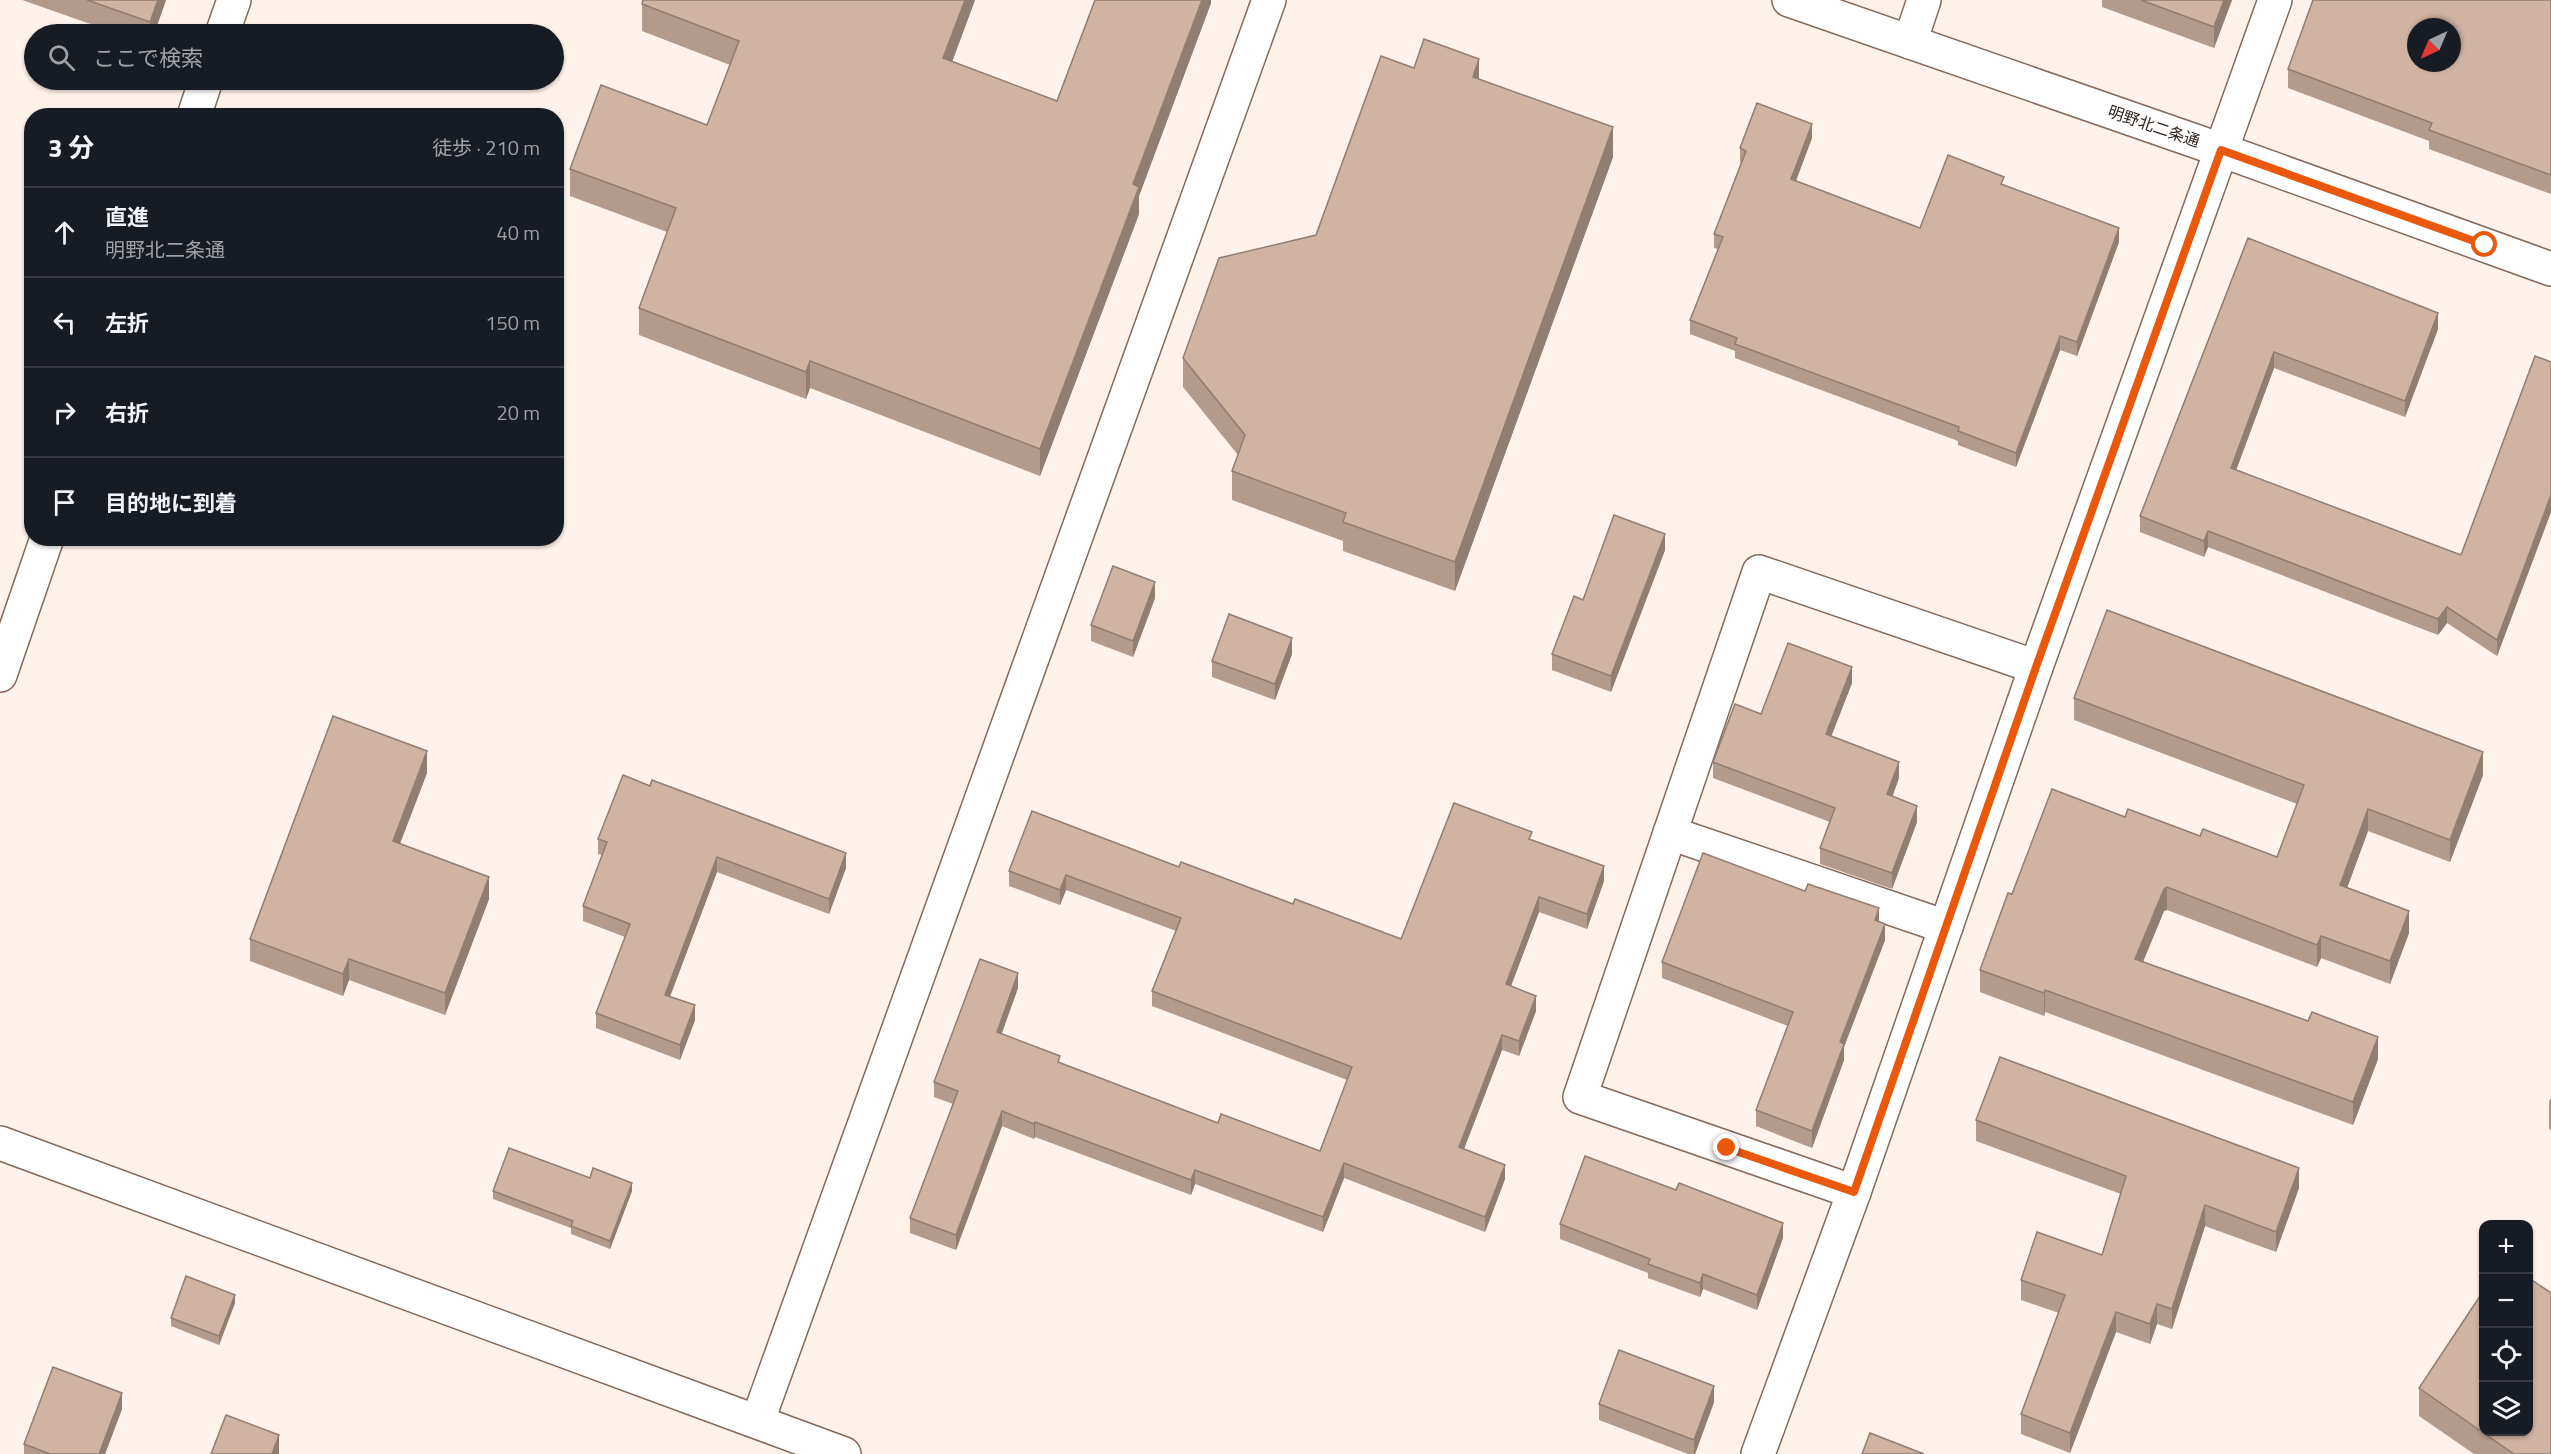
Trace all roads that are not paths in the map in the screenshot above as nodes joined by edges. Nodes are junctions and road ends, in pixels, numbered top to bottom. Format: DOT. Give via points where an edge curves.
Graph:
graph roads {
  1 [pos="234,0"];
  2 [pos="1269,0"];
  3 [pos="1789,0"];
  4 [pos="1924,0"];
  5 [pos="2275,0"];
  6 [pos="226,24"];
  7 [pos="1910,42"];
  8 [pos="203,90"];
  9 [pos="197,108"];
  10 [pos="2221,150"];
  11 [pos="2551,269"];
  12 [pos="44,546"];
  13 [pos="2036,667"];
  14 [pos="0,675"];
  15 [pos="1670,833"];
  16 [pos="1946,927"];
  17 [pos="0,1143"];
  18 [pos="1854,1192"];
  19 [pos="758,1420"];
  20 [pos="844,1454"];
  21 [pos="1758,1454"];
  1 -- 6 [label="street"];
  2 -- 19 [label="street"];
  3 -- 7 [label="street, 明野北二条通"];
  4 -- 7 [label="street"];
  5 -- 10 [label="street"];
  7 -- 10 [label="street, 明野北二条通"];
  8 -- 9 [label="street"];
  10 -- 11 [label="street, 明野北二条通"];
  10 -- 13 [label="street"];
  12 -- 14 [label="street"];
  13 -- 15 [label="street" via="1760,572"];
  13 -- 16 [label="street"];
  15 -- 16 [label="street"];
  15 -- 18 [label="street" via="1580,1097"];
  16 -- 18 [label="street"];
  17 -- 19 [label="street"];
  18 -- 21 [label="street"];
  19 -- 20 [label="street"];
}
